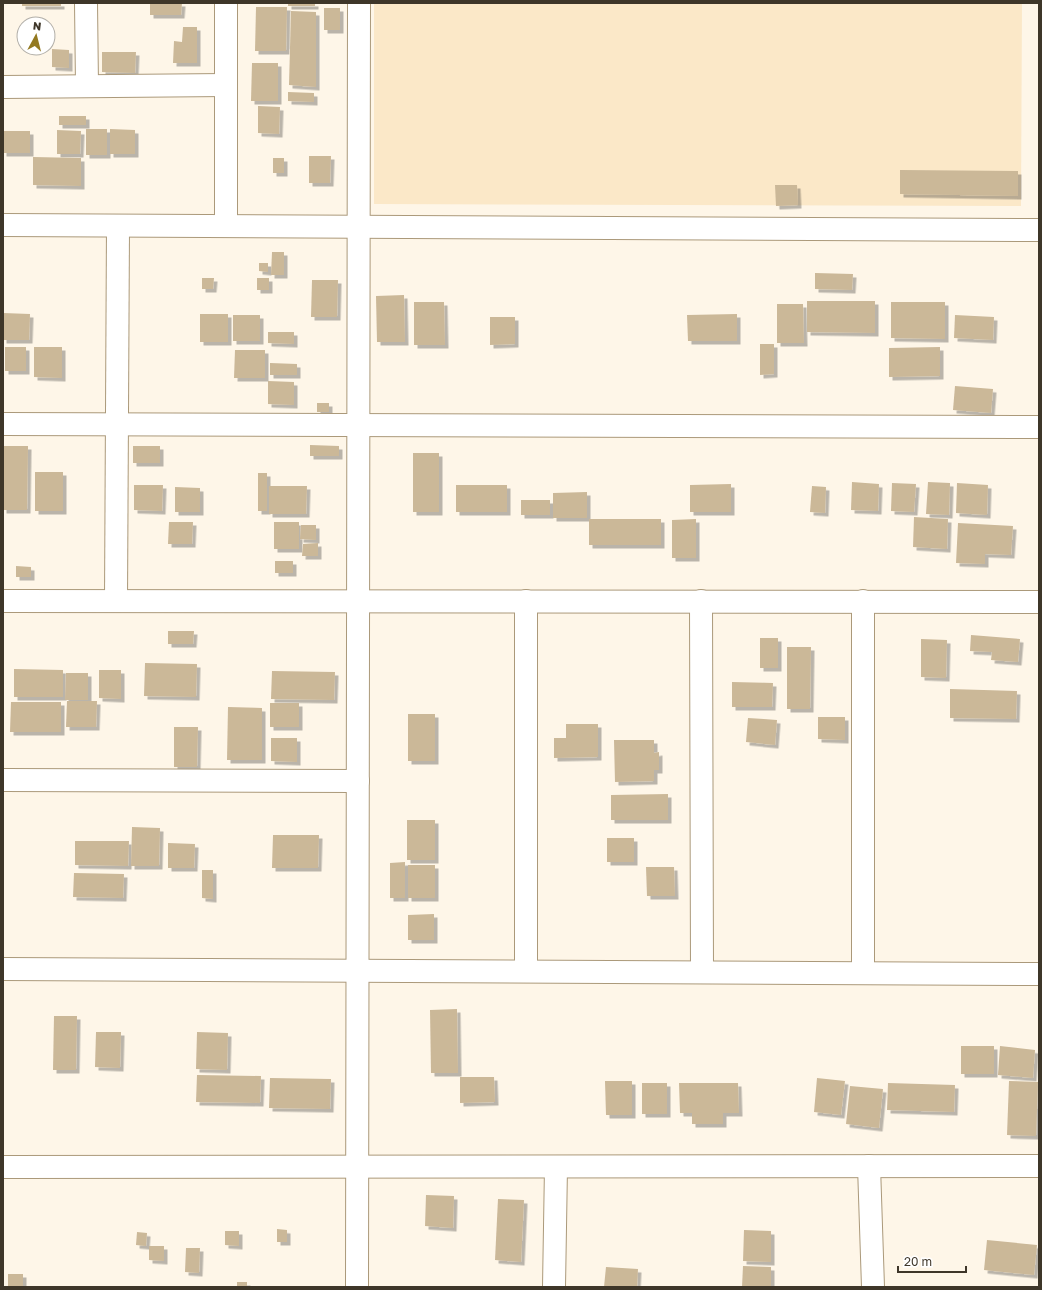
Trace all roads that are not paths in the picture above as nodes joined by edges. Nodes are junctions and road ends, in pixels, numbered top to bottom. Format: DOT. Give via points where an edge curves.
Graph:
graph roads {
  1 [pos="86,3"];
  2 [pos="226,3"];
  3 [pos="359,3"];
  4 [pos="226,85"];
  5 [pos="87,86"];
  6 [pos="3,87"];
  7 [pos="3,225"];
  8 [pos="118,226"];
  9 [pos="226,226"];
  10 [pos="358,227"];
  11 [pos="1039,230"];
  12 [pos="3,424"];
  13 [pos="117,424"];
  14 [pos="358,425"];
  15 [pos="1039,427"];
  16 [pos="3,600"];
  17 [pos="116,601"];
  18 [pos="358,601"];
  19 [pos="526,601"];
  20 [pos="701,601"];
  21 [pos="863,601"];
  22 [pos="1039,602"];
  23 [pos="3,780"];
  24 [pos="358,781"];
  25 [pos="3,968"];
  26 [pos="358,971"];
  27 [pos="526,971"];
  28 [pos="702,972"];
  29 [pos="863,973"];
  30 [pos="1039,974"];
  31 [pos="358,1166"];
  32 [pos="869,1166"];
  33 [pos="1039,1166"];
  34 [pos="3,1167"];
  35 [pos="556,1167"];
  36 [pos="357,1287"];
  37 [pos="554,1287"];
  38 [pos="873,1287"];
  1 -- 5 [label="street"];
  2 -- 4 [label="street"];
  3 -- 10 [label="street"];
  4 -- 5 [label="street"];
  4 -- 9 [label="street"];
  5 -- 6 [label="street"];
  7 -- 8 [label="street"];
  8 -- 9 [label="street"];
  8 -- 13 [label="street"];
  9 -- 10 [label="street"];
  10 -- 11 [label="street"];
  10 -- 14 [label="street"];
  12 -- 13 [label="street"];
  13 -- 14 [label="street"];
  13 -- 17 [label="street"];
  14 -- 15 [label="street"];
  14 -- 18 [label="street"];
  16 -- 17 [label="street"];
  17 -- 18 [label="street"];
  18 -- 19 [label="street"];
  18 -- 24 [label="street"];
  19 -- 20 [label="street"];
  19 -- 27 [label="street"];
  20 -- 21 [label="street"];
  20 -- 28 [label="street"];
  21 -- 22 [label="street"];
  21 -- 29 [label="street"];
  23 -- 24 [label="street"];
  24 -- 26 [label="street"];
  25 -- 26 [label="street"];
  26 -- 27 [label="street"];
  26 -- 31 [label="street"];
  27 -- 28 [label="street"];
  28 -- 29 [label="street"];
  29 -- 30 [label="street"];
  31 -- 34 [label="street"];
  31 -- 35 [label="street"];
  31 -- 36 [label="street"];
  32 -- 33 [label="street"];
  32 -- 35 [label="street"];
  32 -- 38 [label="street"];
  35 -- 37 [label="street"];
}
